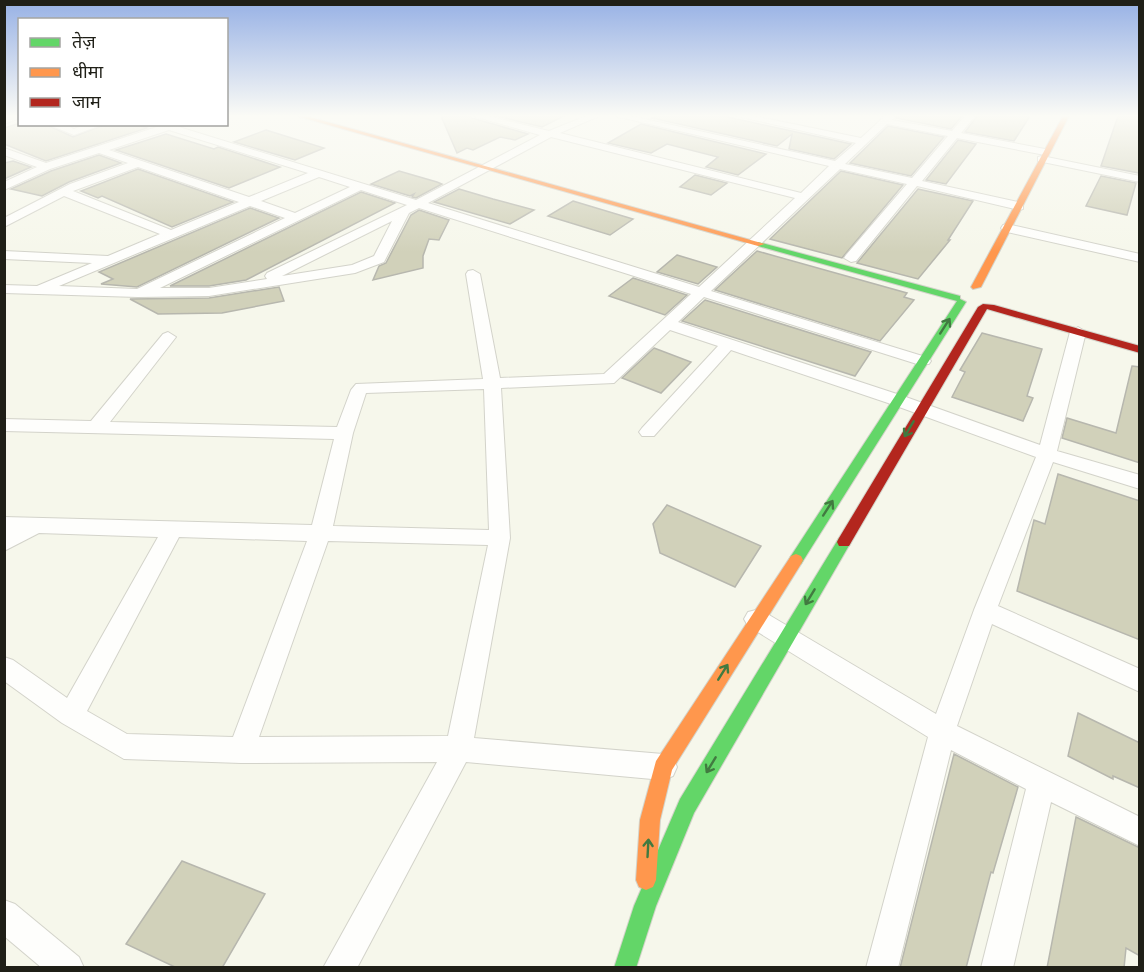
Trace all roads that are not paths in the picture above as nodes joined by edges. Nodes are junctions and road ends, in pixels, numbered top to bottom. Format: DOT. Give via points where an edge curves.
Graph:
graph roads {
  1 [pos="31,161"];
  2 [pos="64,161"];
  3 [pos="132,161"];
  4 [pos="282,161"];
  5 [pos="476,161"];
  6 [pos="478,161"];
  7 [pos="497,161"];
  8 [pos="659,161"];
  9 [pos="816,161"];
  10 [pos="841,161"];
  11 [pos="933,161"];
  12 [pos="1041,161"];
  13 [pos="1069,161"];
  14 [pos="139,164"];
  15 [pos="490,165"];
  16 [pos="836,166"];
  17 [pos="46,167"];
  18 [pos="318,173"];
  19 [pos="1140,179"];
  20 [pos="915,183"];
  21 [pos="361,186"];
  22 [pos="4,187"];
  23 [pos="64,192"];
  24 [pos="803,197"];
  25 [pos="248,203"];
  26 [pos="417,203"];
  27 [pos="1019,206"];
  28 [pos="404,211"];
  29 [pos="295,217"];
  30 [pos="4,223"];
  31 [pos="1007,228"];
  32 [pos="171,234"];
  33 [pos="759,238"];
  34 [pos="4,255"];
  35 [pos="851,258"];
  36 [pos="1140,258"];
  37 [pos="111,259"];
  38 [pos="473,274"];
  39 [pos="253,285"];
  40 [pos="4,289"];
  41 [pos="38,290"];
  42 [pos="701,292"];
  43 [pos="138,293"];
  44 [pos="964,293"];
  45 [pos="990,304"];
  46 [pos="668,324"];
  47 [pos="1078,332"];
  48 [pos="168,337"];
  49 [pos="1140,337"];
  50 [pos="728,344"];
  51 [pos="1140,350"];
  52 [pos="922,361"];
  53 [pos="492,381"];
  54 [pos="897,400"];
  55 [pos="921,409"];
  56 [pos="4,425"];
  57 [pos="96,427"];
  58 [pos="648,432"];
  59 [pos="344,433"];
  60 [pos="1047,454"];
  61 [pos="1140,482"];
  62 [pos="4,525"];
  63 [pos="34,526"];
  64 [pos="173,530"];
  65 [pos="321,532"];
  66 [pos="500,538"];
  67 [pos="4,543"];
  68 [pos="985,609"];
  69 [pos="756,619"];
  70 [pos="787,636"];
  71 [pos="4,667"];
  72 [pos="1140,681"];
  73 [pos="71,715"];
  74 [pos="942,732"];
  75 [pos="459,748"];
  76 [pos="241,750"];
  77 [pos="663,767"];
  78 [pos="1042,781"];
  79 [pos="1140,832"];
  80 [pos="645,906"];
  81 [pos="4,915"];
  82 [pos="68,968"];
  83 [pos="339,968"];
  84 [pos="625,968"];
  85 [pos="882,968"];
  86 [pos="997,968"];
  1 -- 17 [label="street"];
  2 -- 17 [label="street"];
  3 -- 14 [label="street"];
  4 -- 18 [label="street"];
  5 -- 15 [label="street"];
  6 -- 15 [label="street"];
  7 -- 15 [label="street"];
  8 -- 24 [label="street"];
  9 -- 16 [label="street"];
  10 -- 16 [label="street"];
  11 -- 20 [label="street"];
  12 -- 27 [label="street"];
  13 -- 19 [label="street"];
  14 -- 23 [label="street"];
  14 -- 25 [label="street"];
  15 -- 26 [label="street"];
  15 -- 33 [label="street"];
  16 -- 20 [label="street"];
  16 -- 24 [label="street"];
  17 -- 22 [label="street"];
  18 -- 21 [label="street"];
  18 -- 25 [label="street"];
  20 -- 27 [label="street"];
  20 -- 35 [label="street"];
  21 -- 26 [label="street"];
  21 -- 29 [label="street"];
  23 -- 30 [label="street"];
  23 -- 32 [label="street"];
  24 -- 33 [label="street"];
  25 -- 29 [label="street"];
  25 -- 32 [label="street"];
  26 -- 28 [label="street"];
  26 -- 42 [label="street"];
  27 -- 31 [label="street"];
  28 -- 39 [label="street"];
  28 -- 39 [label="street" via="379,259 371,264"];
  29 -- 43 [label="street"];
  31 -- 36 [label="street"];
  31 -- 44 [label="street"];
  32 -- 37 [label="street"];
  33 -- 35 [label="street"];
  33 -- 42 [label="street"];
  33 -- 44 [label="street"];
  34 -- 37 [label="street"];
  35 -- 44 [label="street"];
  37 -- 41 [label="street"];
  38 -- 53 [label="street"];
  39 -- 43 [label="street" via="209,292"];
  40 -- 41 [label="street"];
  41 -- 43 [label="street"];
  42 -- 46 [label="street"];
  42 -- 52 [label="street"];
  44 -- 45 [label="street"];
  44 -- 45 [label="street" via="990,292"];
  52 -- 44 [label="street, one-way"];
  45 -- 47 [label="street"];
  45 -- 49 [label="street"];
  45 -- 55 [label="street"];
  46 -- 50 [label="street"];
  46 -- 53 [label="street" via="608,379"];
  47 -- 51 [label="street"];
  47 -- 60 [label="street"];
  48 -- 57 [label="street"];
  50 -- 54 [label="street"];
  50 -- 58 [label="street"];
  52 -- 54 [label="street"];
  53 -- 59 [label="street" via="362,388"];
  53 -- 66 [label="street"];
  54 -- 55 [label="street"];
  69 -- 54 [label="street, one-way"];
  55 -- 60 [label="street"];
  55 -- 70 [label="street, one-way"];
  56 -- 57 [label="street"];
  57 -- 59 [label="street"];
  59 -- 65 [label="street"];
  60 -- 61 [label="street"];
  60 -- 68 [label="street"];
  62 -- 63 [label="street"];
  63 -- 64 [label="street"];
  63 -- 67 [label="street"];
  64 -- 65 [label="street"];
  64 -- 73 [label="street"];
  65 -- 66 [label="street"];
  65 -- 76 [label="street"];
  66 -- 75 [label="street"];
  68 -- 72 [label="street"];
  68 -- 74 [label="street"];
  69 -- 70 [label="street"];
  77 -- 69 [label="street, one-way" via="697,724"];
  70 -- 74 [label="street"];
  70 -- 80 [label="street, one-way" via="721,739 687,806"];
  71 -- 73 [label="street"];
  73 -- 76 [label="street" via="124,746"];
  74 -- 78 [label="street"];
  74 -- 85 [label="street"];
  75 -- 76 [label="street"];
  75 -- 77 [label="street"];
  75 -- 83 [label="street"];
  80 -- 77 [label="street, one-way" via="650,820"];
  78 -- 79 [label="street"];
  78 -- 86 [label="street"];
  80 -- 84 [label="street"];
  81 -- 82 [label="street"];
}
